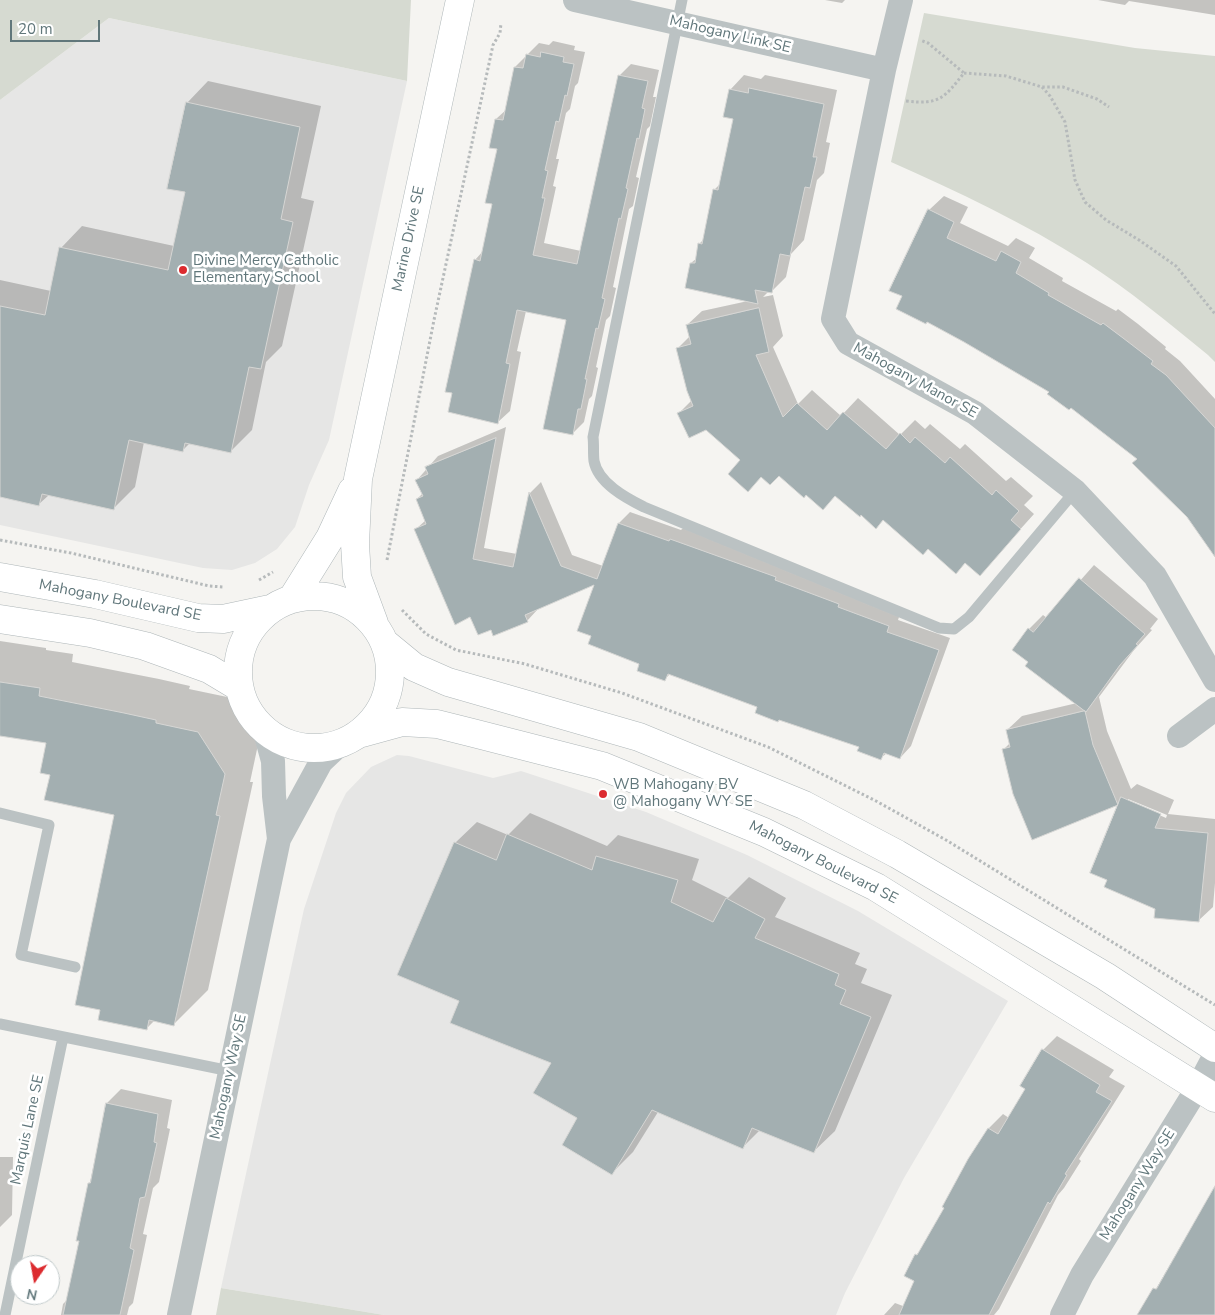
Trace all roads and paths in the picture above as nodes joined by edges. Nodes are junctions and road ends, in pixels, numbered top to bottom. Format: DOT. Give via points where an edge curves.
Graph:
graph roads {
  1 [pos="460,0"];
  2 [pos="575,0"];
  3 [pos="682,0"];
  4 [pos="901,0"];
  5 [pos="501,23"];
  6 [pos="677,23"];
  7 [pos="920,40"];
  8 [pos="884,70"];
  9 [pos="964,73"];
  10 [pos="1042,87"];
  11 [pos="906,101"];
  12 [pos="1109,106"];
  13 [pos="1215,314"];
  14 [pos="358,479"];
  15 [pos="1075,490"];
  16 [pos="0,540"];
  17 [pos="387,566"];
  18 [pos="275,570"];
  19 [pos="0,578"];
  20 [pos="256,582"];
  21 [pos="230,588"];
  22 [pos="281,604"];
  23 [pos="400,608"];
  24 [pos="0,619"];
  25 [pos="380,634"];
  26 [pos="1215,680"];
  27 [pos="239,687"];
  28 [pos="1215,709"];
  29 [pos="265,732"];
  30 [pos="1179,736"];
  31 [pos="351,739"];
  32 [pos="0,813"];
  33 [pos="279,839"];
  34 [pos="76,967"];
  35 [pos="1215,1005"];
  36 [pos="0,1024"];
  37 [pos="63,1037"];
  38 [pos="1215,1048"];
  39 [pos="1215,1055"];
  40 [pos="230,1071"];
  41 [pos="1206,1092"];
  42 [pos="5,1286"];
  43 [pos="5,1315"];
  44 [pos="179,1315"];
  45 [pos="1062,1315"];
  1 -- 14 [label="street, Marine Drive SE"];
  2 -- 6 [label="street, Mahogany Link SE"];
  3 -- 6 [label="lane"];
  4 -- 8 [label="street, Mahogany Manor SE"];
  5 -- 17 [label="path" via="493,45 434,320"];
  6 -- 8 [label="street, Mahogany Link SE"];
  6 -- 15 [label="lane" via="594,437 594,462 604,480 622,496 644,507 939,628 954,628 969,617"];
  7 -- 9 [label="path" via="928,42"];
  8 -- 15 [label="street, Mahogany Manor SE" via="833,320 848,343 975,413"];
  9 -- 10 [label="path" via="1006,76"];
  9 -- 11 [label="path" via="948,93 932,103"];
  10 -- 12 [label="path" via="1062,88"];
  10 -- 13 [label="path" via="1065,122 1076,180 1086,202 1106,220 1176,266"];
  14 -- 22 [label="street, Marine Drive SE" via="330,538"];
  14 -- 25 [label="street, Marine Drive SE" via="357,577"];
  15 -- 26 [label="street, Mahogany Manor SE" via="1155,576"];
  16 -- 21 [label="path"];
  18 -- 20 [label="path"];
  19 -- 22 [label="street, Mahogany Boulevard SE" via="95,594 198,618 223,619"];
  22 -- 25 [label="street" via="314,596 336,599 357,608"];
  22 -- 27 [label="street" via="254,624 243,644 238,665"];
  23 -- 35 [label="path" via="426,634 456,650 525,664 622,694 768,747 946,840"];
  24 -- 27 [label="street" via="145,646 209,669"];
  25 -- 31 [label="street" via="391,663 388,696 376,719"];
  25 -- 38 [label="street" via="414,666 448,682 639,737 804,805 897,854 1105,976"];
  27 -- 29 [label="street" via="248,711"];
  28 -- 30 [label="street"];
  29 -- 31 [label="street" via="288,744 314,750"];
  29 -- 33 [label="street, Mahogany Way SE" via="273,761"];
  31 -- 33 [label="street, Mahogany Way SE" via="321,762"];
  31 -- 41 [label="street, Mahogany Boulevard SE" via="402,722 437,724 602,766 764,832 876,887"];
  32 -- 34 [label="lane" via="49,825 22,955"];
  33 -- 40 [label="street, Mahogany Way SE"];
  36 -- 37 [label="lane"];
  37 -- 40 [label="lane"];
  37 -- 42 [label="lane, Marquis Lane SE"];
  39 -- 41 [label="street, Mahogany Way SE"];
  40 -- 44 [label="street, Mahogany Way SE"];
  41 -- 45 [label="street, Mahogany Way SE" via="1082,1275"];
  42 -- 43 [label="lane, Marquis Lane SE"];
}
